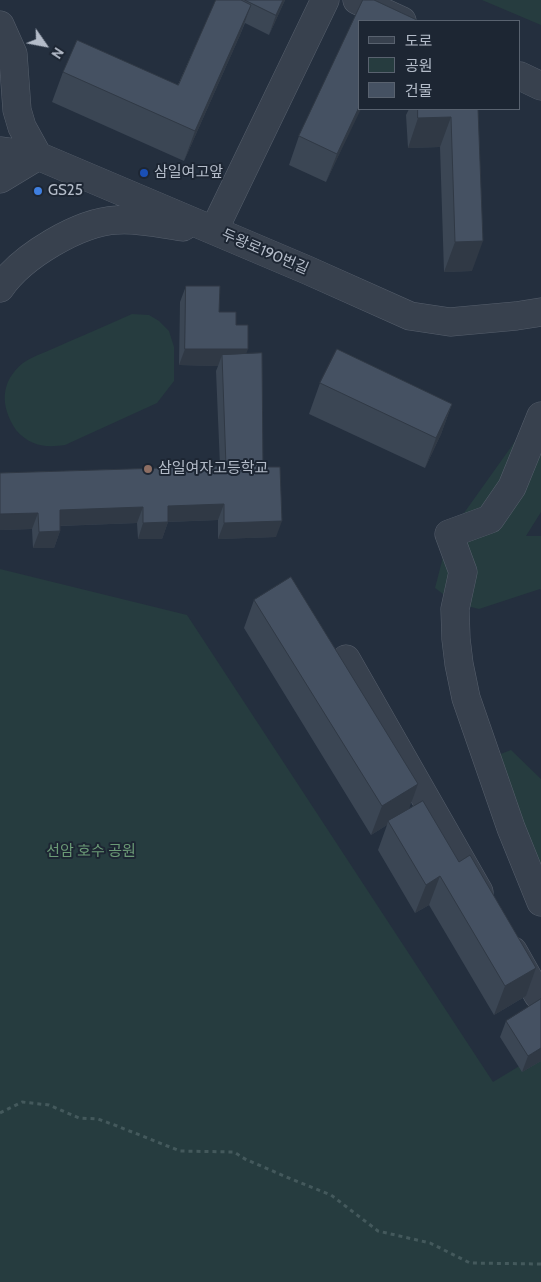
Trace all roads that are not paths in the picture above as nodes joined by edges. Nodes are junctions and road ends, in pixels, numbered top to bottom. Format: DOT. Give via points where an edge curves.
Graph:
graph roads {
  1 [pos="325,0"];
  2 [pos="357,0"];
  3 [pos="400,20"];
  4 [pos="0,25"];
  5 [pos="521,76"];
  6 [pos="541,86"];
  7 [pos="0,151"];
  8 [pos="38,156"];
  9 [pos="0,179"];
  10 [pos="214,230"];
  11 [pos="0,288"];
  12 [pos="541,312"];
  13 [pos="541,416"];
  14 [pos="346,659"];
  15 [pos="541,902"];
  16 [pos="541,994"];
  1 -- 10 [label="street"];
  2 -- 3 [label="street"];
  4 -- 8 [label="street" via="14,54 17,110 22,127"];
  5 -- 6 [label="street"];
  7 -- 8 [label="street, 두왕로190번길"];
  8 -- 9 [label="street"];
  8 -- 10 [label="street, 두왕로190번길"];
  10 -- 11 [label="street" via="120,219 101,221 34,254"];
  10 -- 12 [label="street, 두왕로190번길" via="410,316 450,322"];
  13 -- 15 [label="street" via="512,487 490,519 449,534 463,572 455,609 459,664 466,698 511,828"];
  14 -- 16 [label="street" via="538,996"];
}
